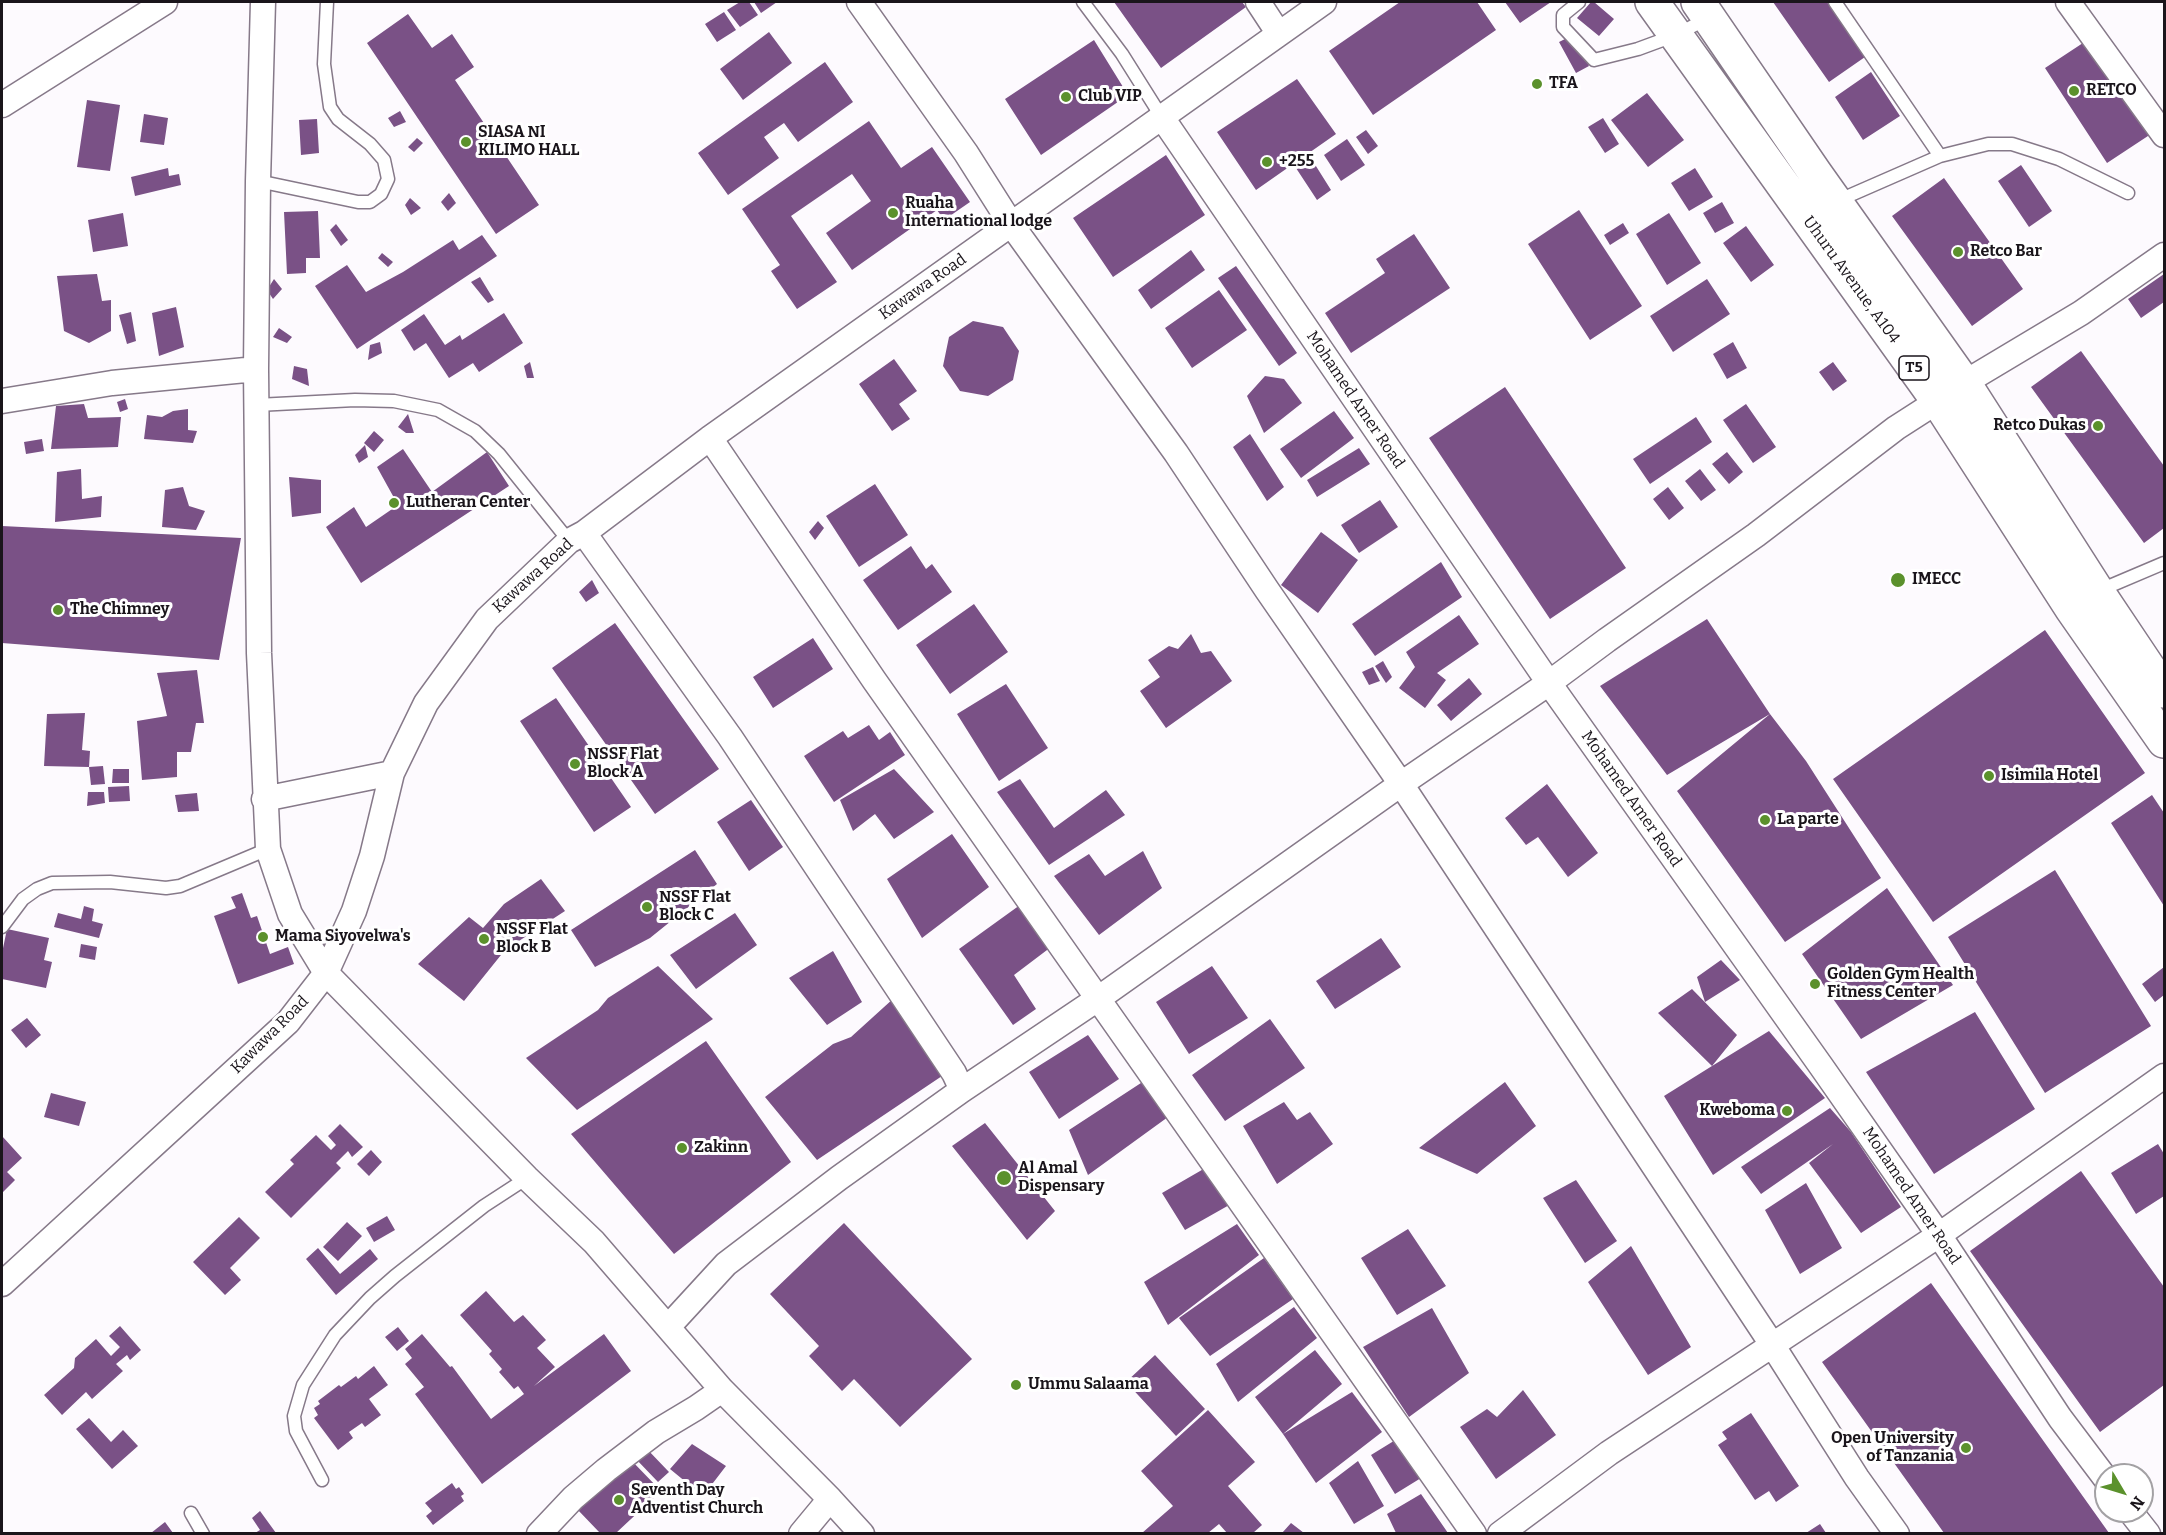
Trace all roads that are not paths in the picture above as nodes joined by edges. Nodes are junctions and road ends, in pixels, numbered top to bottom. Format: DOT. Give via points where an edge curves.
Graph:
graph roads {
  1 [pos="165,2"];
  2 [pos="263,2"];
  3 [pos="327,2"];
  4 [pos="859,2"];
  5 [pos="1083,2"];
  6 [pos="1257,2"];
  7 [pos="1324,2"];
  8 [pos="1579,2"];
  9 [pos="1652,2"];
  10 [pos="1835,2"];
  11 [pos="2068,2"];
  12 [pos="1704,10"];
  13 [pos="1280,34"];
  14 [pos="1676,35"];
  15 [pos="2,105"];
  16 [pos="1161,116"];
  17 [pos="2164,135"];
  18 [pos="1940,156"];
  19 [pos="258,181"];
  20 [pos="2128,193"];
  21 [pos="1836,201"];
  22 [pos="1011,224"];
  23 [pos="2164,255"];
  24 [pos="256,369"];
  25 [pos="1951,392"];
  26 [pos="2,401"];
  27 [pos="256,405"];
  28 [pos="710,438"];
  29 [pos="576,537"];
  30 [pos="2164,563"];
  31 [pos="2085,600"];
  32 [pos="1549,683"];
  33 [pos="2164,691"];
  34 [pos="2164,741"];
  35 [pos="392,773"];
  36 [pos="1401,784"];
  37 [pos="264,799"];
  38 [pos="268,849"];
  39 [pos="2,927"];
  40 [pos="326,972"];
  41 [pos="1100,998"];
  42 [pos="2164,1076"];
  43 [pos="962,1090"];
  44 [pos="527,1178"];
  45 [pos="1939,1235"];
  46 [pos="2,1284"];
  47 [pos="669,1326"];
  48 [pos="1773,1346"];
  49 [pos="722,1390"];
  50 [pos="2094,1463"];
  51 [pos="322,1480"];
  52 [pos="830,1499"];
  53 [pos="191,1513"];
  54 [pos="204,1533"];
  55 [pos="539,1533"];
  56 [pos="801,1533"];
  57 [pos="862,1533"];
  58 [pos="1474,1533"];
  59 [pos="1500,1533"];
  60 [pos="1897,1533"];
  1 -- 15 [label="street"];
  2 -- 19 [label="street"];
  3 -- 19 [label="lane" via="324,64 330,107 384,160 388,179 381,194 370,202"];
  4 -- 22 [label="street"];
  5 -- 16 [label="lane"];
  6 -- 13 [label="street"];
  7 -- 13 [label="street, Kawawa Road"];
  8 -- 14 [label="lane" via="1563,15 1563,27 1594,60"];
  9 -- 14 [label="highway, Uhuru Avenue, A104 / T5"];
  10 -- 18 [label="lane"];
  11 -- 17 [label="street"];
  12 -- 14 [label="lane"];
  12 -- 21 [label="highway, Uhuru Avenue, A104 / T5"];
  13 -- 16 [label="street, Kawawa Road"];
  14 -- 25 [label="highway, Uhuru Avenue, A104 / T5"];
  16 -- 22 [label="street, Kawawa Road"];
  16 -- 32 [label="street, Mohamed Amer Road"];
  18 -- 20 [label="lane" via="1988,144 2012,144 2059,159"];
  18 -- 21 [label="lane"];
  19 -- 24 [label="street"];
  21 -- 25 [label="highway, Uhuru Avenue, A104 / T5"];
  22 -- 28 [label="street, Kawawa Road"];
  22 -- 36 [label="street" via="1176,453"];
  23 -- 25 [label="street" via="2080,313"];
  24 -- 26 [label="street" via="112,384"];
  24 -- 27 [label="street"];
  25 -- 31 [label="highway, Uhuru Avenue, A104 / T5"];
  25 -- 32 [label="street" via="1896,428 1756,535"];
  27 -- 29 [label="lane" via="394,401 438,410 475,431"];
  27 -- 37 [label="street"];
  28 -- 29 [label="street, Kawawa Road"];
  28 -- 41 [label="street" via="874,680"];
  29 -- 35 [label="street, Kawawa Road" via="487,619 426,703"];
  29 -- 43 [label="street" via="730,737"];
  30 -- 31 [label="lane"];
  31 -- 33 [label="highway, Uhuru Avenue, A104 / T5"];
  31 -- 34 [label="highway, Uhuru Avenue, A104 / T5"];
  32 -- 36 [label="street"];
  32 -- 45 [label="street, Mohamed Amer Road"];
  35 -- 37 [label="street"];
  35 -- 40 [label="street, Kawawa Road" via="354,911"];
  36 -- 41 [label="street"];
  36 -- 48 [label="street"];
  37 -- 38 [label="street"];
  38 -- 39 [label="lane" via="180,886 52,883 23,899"];
  38 -- 40 [label="street" via="290,914"];
  40 -- 44 [label="street"];
  40 -- 46 [label="street, Kawawa Road" via="288,1022"];
  41 -- 43 [label="street"];
  41 -- 58 [label="street"];
  42 -- 45 [label="street"];
  43 -- 47 [label="street" via="726,1264"];
  44 -- 47 [label="street" via="594,1242"];
  44 -- 51 [label="lane" via="412,1262 335,1335 303,1385 294,1416 296,1431"];
  45 -- 48 [label="street"];
  45 -- 50 [label="street, Mohamed Amer Road"];
  47 -- 49 [label="street"];
  48 -- 59 [label="street" via="1609,1453"];
  48 -- 60 [label="street"];
  49 -- 52 [label="street"];
  49 -- 55 [label="street" via="606,1470"];
  52 -- 56 [label="street"];
  52 -- 57 [label="street"];
  53 -- 54 [label="lane"];
}
